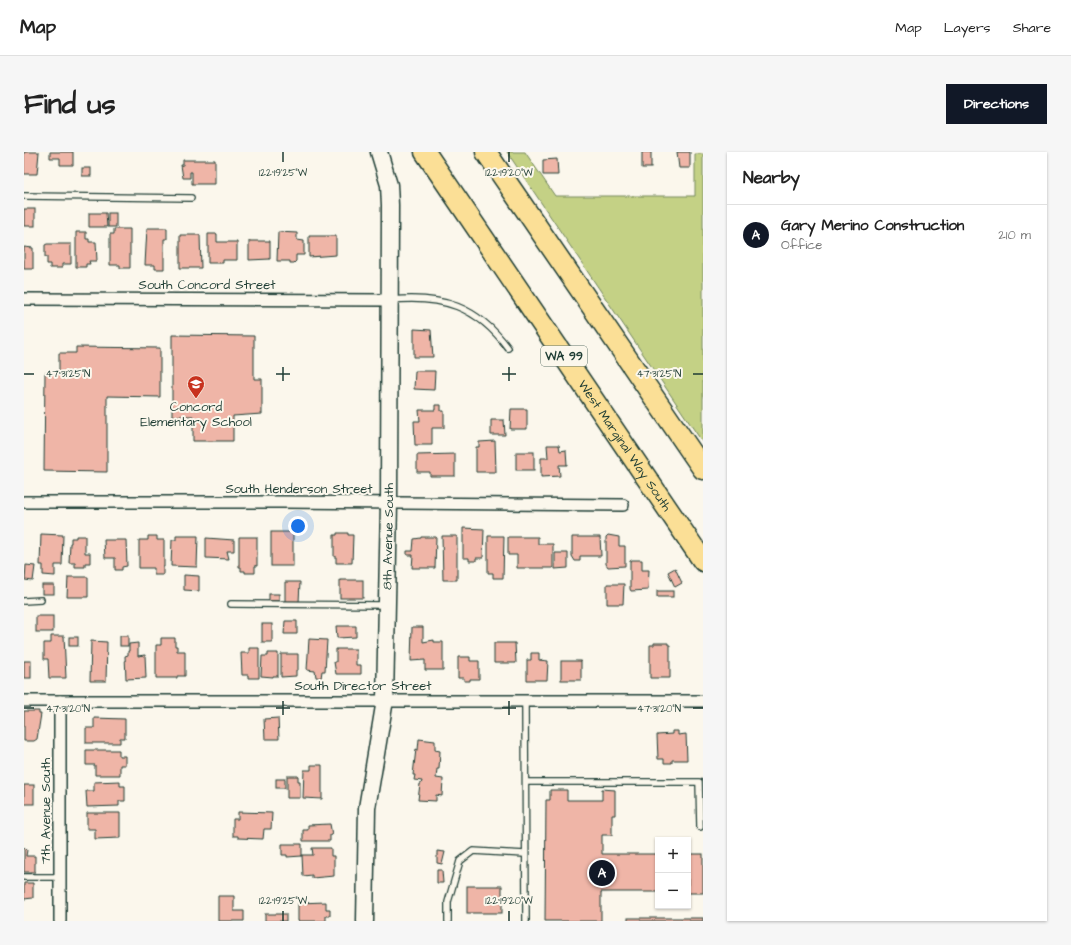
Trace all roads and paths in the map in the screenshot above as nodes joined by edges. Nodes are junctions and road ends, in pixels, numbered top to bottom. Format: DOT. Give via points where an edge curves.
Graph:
graph roads {
  1 [pos="379,152"];
  2 [pos="425,152"];
  3 [pos="486,152"];
  4 [pos="24,196"];
  5 [pos="190,198"];
  6 [pos="24,298"];
  7 [pos="389,300"];
  8 [pos="508,348"];
  9 [pos="703,469"];
  10 [pos="24,502"];
  11 [pos="389,503"];
  12 [pos="623,505"];
  13 [pos="703,560"];
  14 [pos="41,600"];
  15 [pos="24,601"];
  16 [pos="231,604"];
  17 [pos="387,605"];
  18 [pos="384,700"];
  19 [pos="525,700"];
  20 [pos="24,701"];
  21 [pos="60,701"];
  22 [pos="703,701"];
  23 [pos="526,782"];
  24 [pos="700,827"];
  25 [pos="525,854"];
  26 [pos="24,877"];
  27 [pos="60,877"];
  28 [pos="60,921"];
  29 [pos="365,921"];
  30 [pos="448,921"];
  31 [pos="526,921"];
  1 -- 7 [label="street, 8th Avenue South" via="389,186"];
  2 -- 13 [label="highway, West Marginal Way South / WA 99"];
  3 -- 9 [label="highway"];
  4 -- 5 [label="lane"];
  6 -- 7 [label="street, South Concord Street"];
  7 -- 8 [label="lane" via="437,300 459,307 485,323 500,336"];
  7 -- 11 [label="street, 8th Avenue South"];
  10 -- 11 [label="street, South Henderson Street"];
  11 -- 12 [label="street, South Henderson Street"];
  11 -- 17 [label="street, 8th Avenue South"];
  14 -- 15 [label="lane"];
  16 -- 17 [label="lane"];
  17 -- 18 [label="street, 8th Avenue South"];
  18 -- 19 [label="street, South Director Street"];
  18 -- 21 [label="street, South Director Street"];
  18 -- 29 [label="street, 8th Avenue South" via="367,808"];
  19 -- 22 [label="street, South Director Street"];
  19 -- 23 [label="lane"];
  20 -- 21 [label="street, South Director Street"];
  21 -- 27 [label="street, 7th Avenue South"];
  23 -- 24 [label="lane" via="699,782"];
  23 -- 25 [label="lane"];
  25 -- 30 [label="lane" via="473,851 460,861 448,902"];
  25 -- 31 [label="lane"];
  26 -- 27 [label="lane"];
  27 -- 28 [label="street, 7th Avenue South"];
}
